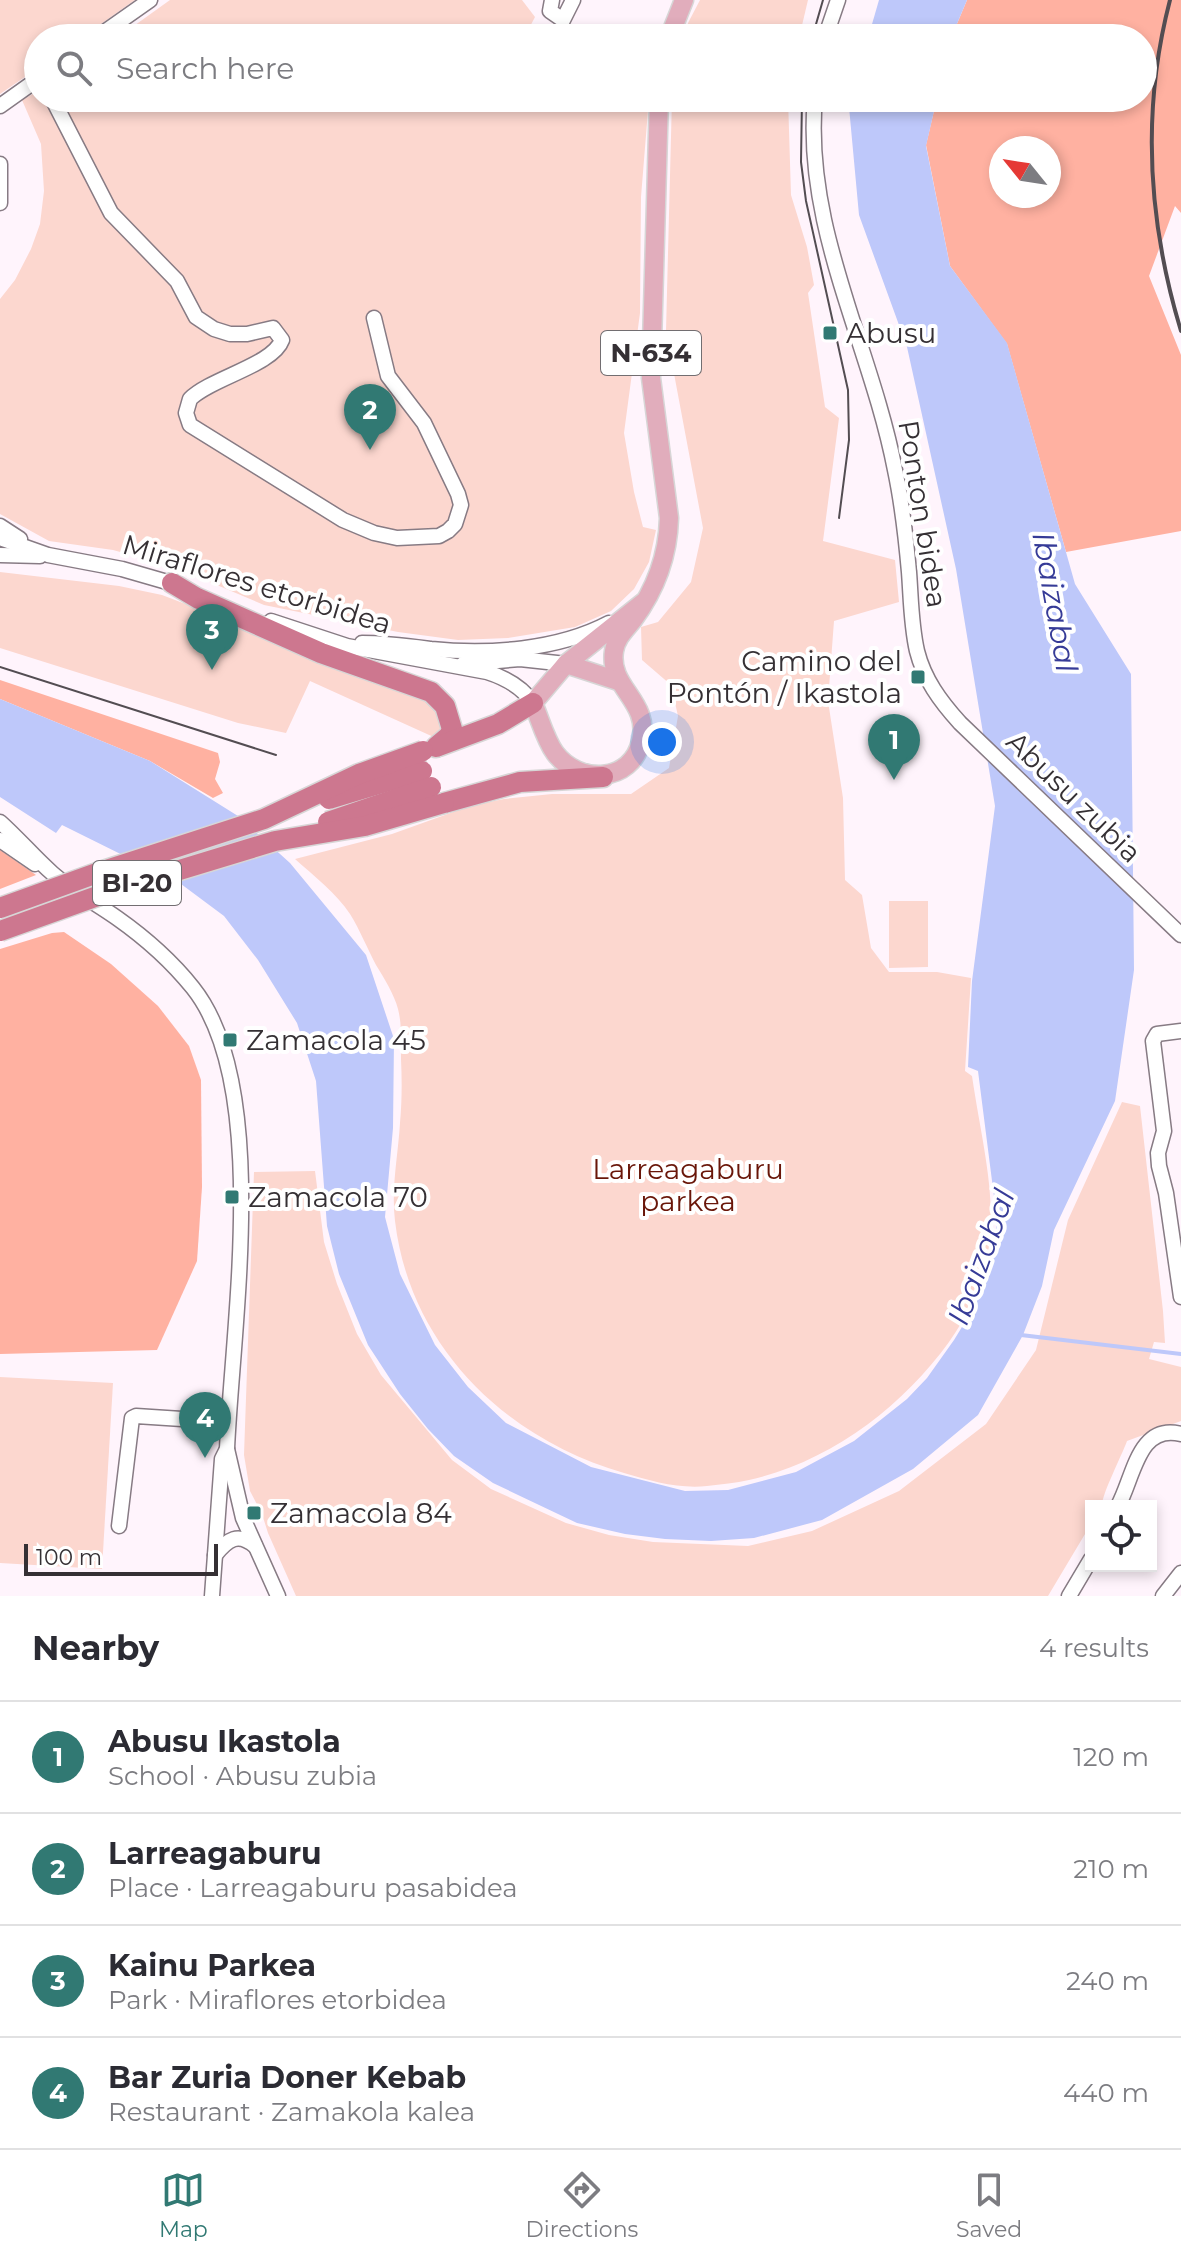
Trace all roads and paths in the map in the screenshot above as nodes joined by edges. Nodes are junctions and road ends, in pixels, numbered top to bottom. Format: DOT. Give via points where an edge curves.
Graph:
graph roads {
  1 [pos="150,0"];
  2 [pos="552,0"];
  3 [pos="573,0"];
  4 [pos="684,0"];
  5 [pos="838,0"];
  6 [pos="116,24"];
  7 [pos="675,24"];
  8 [pos="830,24"];
  9 [pos="24,89"];
  10 [pos="0,106"];
  11 [pos="59,112"];
  12 [pos="659,112"];
  13 [pos="814,112"];
  14 [pos="0,164"];
  15 [pos="0,203"];
  16 [pos="374,318"];
  17 [pos="0,526"];
  18 [pos="0,538"];
  19 [pos="0,555"];
  20 [pos="48,555"];
  21 [pos="172,583"];
  22 [pos="645,601"];
  23 [pos="627,614"];
  24 [pos="339,643"];
  25 [pos="571,659"];
  26 [pos="449,666"];
  27 [pos="618,681"];
  28 [pos="940,702"];
  29 [pos="533,703"];
  30 [pos="428,764"];
  31 [pos="603,777"];
  32 [pos="0,822"];
  33 [pos="0,840"];
  34 [pos="275,841"];
  35 [pos="53,874"];
  36 [pos="0,908"];
  37 [pos="0,931"];
  38 [pos="1179,932"];
  39 [pos="1181,1031"];
  40 [pos="1181,1297"];
  41 [pos="228,1422"];
  42 [pos="1181,1434"];
  43 [pos="227,1449"];
  44 [pos="1120,1500"];
  45 [pos="242,1515"];
  46 [pos="218,1519"];
  47 [pos="119,1526"];
  48 [pos="255,1546"];
  49 [pos="215,1555"];
  50 [pos="1085,1569"];
  51 [pos="1181,1573"];
  52 [pos="212,1596"];
  53 [pos="278,1596"];
  54 [pos="1069,1596"];
  55 [pos="1163,1596"];
  1 -- 6 [label="street"];
  2 -- 3 [label="street" via="550,11 563,20"];
  4 -- 7 [label="main road"];
  5 -- 8 [label="street"];
  9 -- 10 [label="street"];
  11 -- 16 [label="street" via="111,213 177,281 196,317 230,334 267,328 279,332 282,340 271,354 190,399 190,425 352,525 397,538 439,536 455,524 461,505 458,494 424,423 388,376"];
  12 -- 22 [label="main road, N-634" via="651,378 669,536 663,567"];
  13 -- 28 [label="street, Ponton bidea" via="827,237 883,418 902,515 917,650"];
  14 -- 15 [label="street"];
  17 -- 20 [label="street, Miraflores etorbidea"];
  18 -- 20 [label="street, Miraflores etorbidea"];
  19 -- 20 [label="street, Miraflores etorbidea"];
  20 -- 21 [label="street, Miraflores etorbidea"];
  21 -- 24 [label="street, Miraflores etorbidea"];
  21 -- 30 [label="highway" via="321,653 431,692 445,706 452,729"];
  22 -- 23 [label="main road"];
  22 -- 27 [label="main road" via="616,643"];
  23 -- 24 [label="street" via="567,638 514,648"];
  23 -- 25 [label="main road"];
  24 -- 26 [label="street, Miraflores etorbidea"];
  25 -- 26 [label="street, Miraflores etorbidea"];
  25 -- 27 [label="main road, Miraflores etorbidea"];
  25 -- 29 [label="main road, BI-20"];
  26 -- 29 [label="street, Miraflores etorbidea" via="496,675"];
  27 -- 31 [label="main road, BI-20" via="641,713 643,733 632,762"];
  28 -- 38 [label="street, Abusu zubia"];
  29 -- 30 [label="highway, BI-20"];
  29 -- 31 [label="main road, Miraflores etorbidea" via="557,756 570,767"];
  30 -- 34 [label="highway, bridge"];
  30 -- 36 [label="highway, BI-20, bridge" via="359,774 264,819"];
  31 -- 34 [label="highway, BI-20, bridge" via="520,782 365,826"];
  32 -- 35 [label="street"];
  33 -- 35 [label="street"];
  34 -- 37 [label="highway, BI-20, bridge"];
  35 -- 41 [label="street" via="120,920 174,969 205,1007 225,1051 241,1176"];
  39 -- 40 [label="street" via="1157,1034 1153,1041 1164,1131 1159,1166"];
  41 -- 43 [label="street"];
  41 -- 47 [label="street" via="132,1418"];
  42 -- 44 [label="street" via="1166,1431 1152,1436"];
  43 -- 45 [label="street"];
  43 -- 46 [label="street"];
  45 -- 46 [label="street" via="228,1525"];
  45 -- 48 [label="street"];
  46 -- 49 [label="street"];
  48 -- 49 [label="street" via="231,1538"];
  48 -- 53 [label="street"];
  49 -- 52 [label="street"];
  50 -- 54 [label="street"];
  51 -- 55 [label="street"];
}
